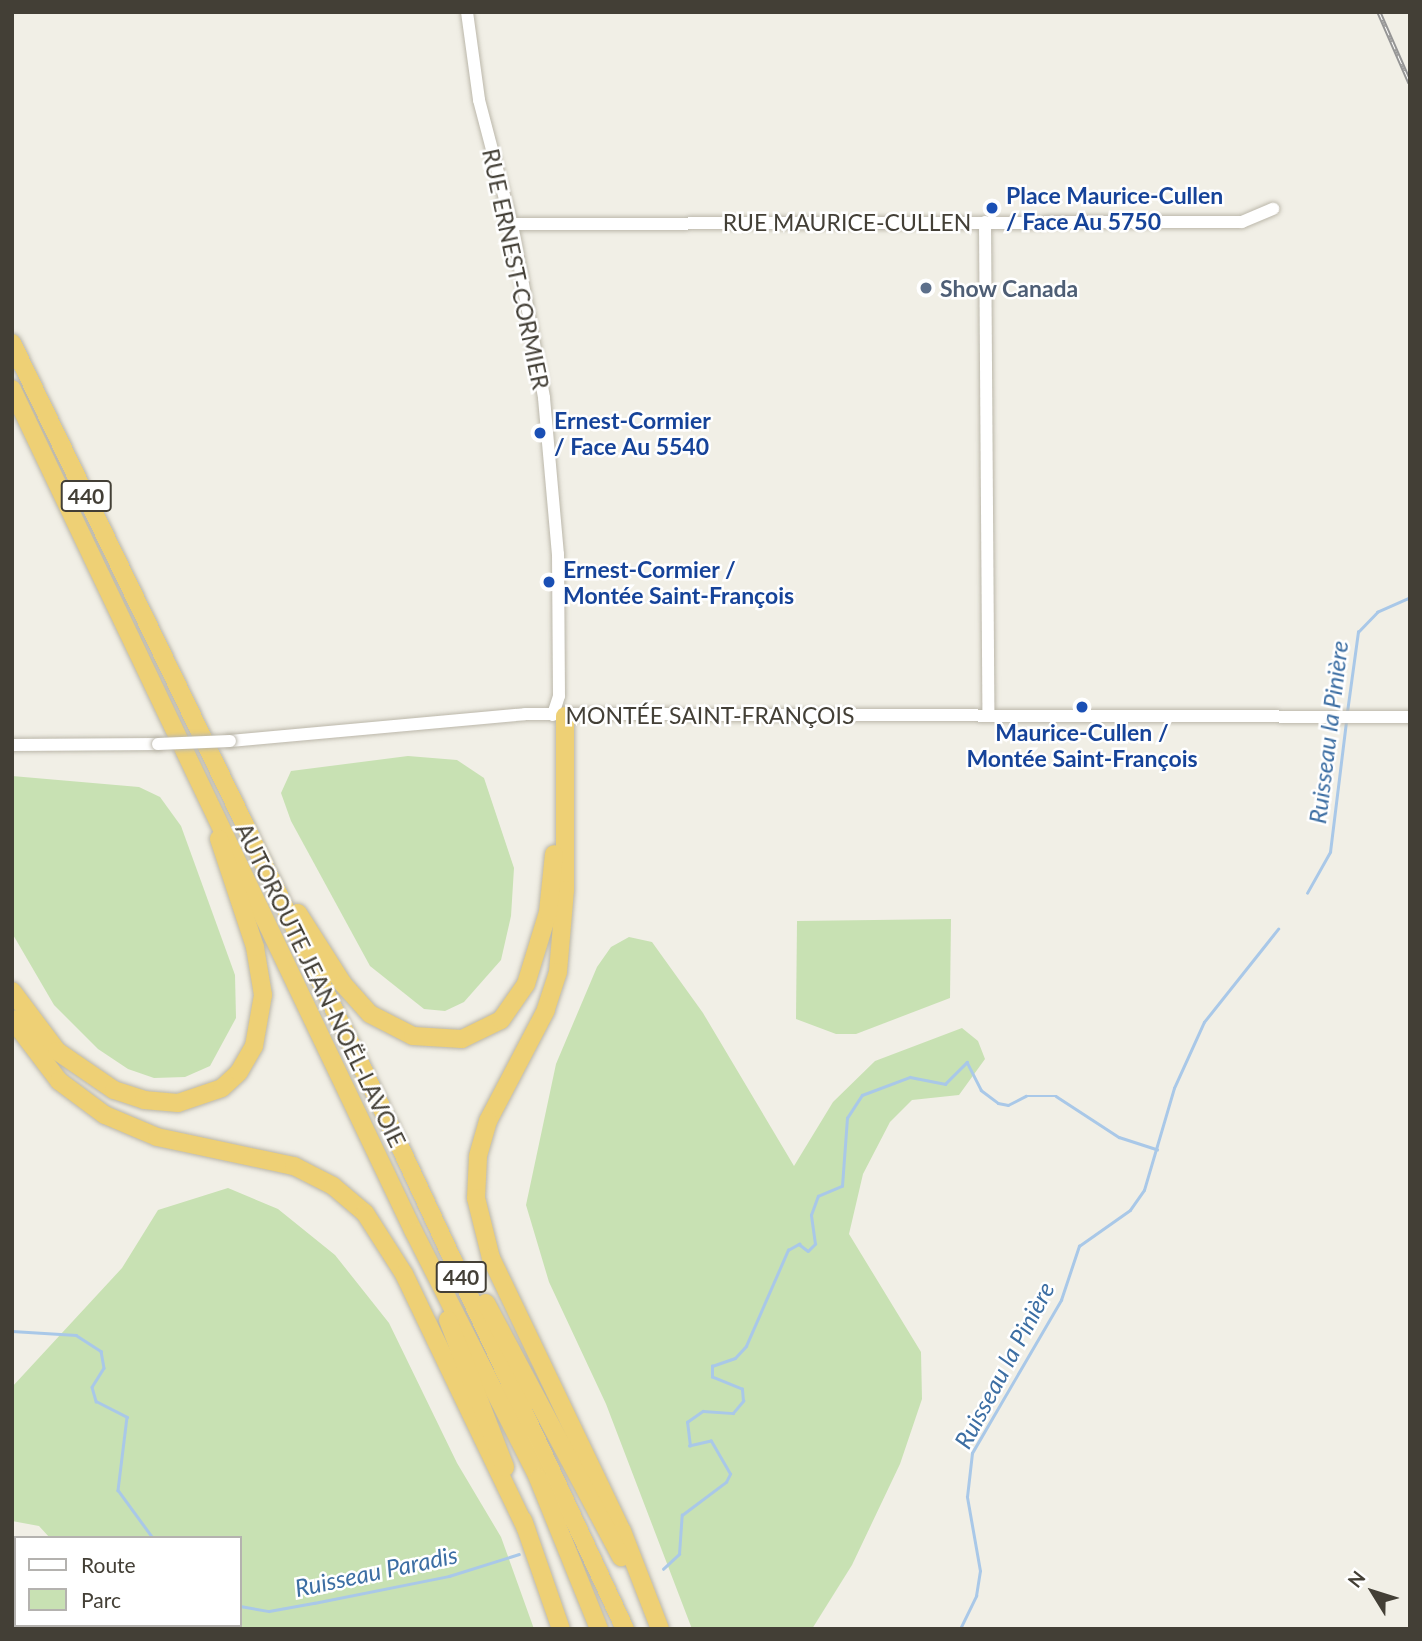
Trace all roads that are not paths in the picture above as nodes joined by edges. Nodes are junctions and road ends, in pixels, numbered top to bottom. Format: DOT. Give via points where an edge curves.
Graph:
graph roads {
  1 [pos="467,12"];
  2 [pos="1273,209"];
  3 [pos="985,222"];
  4 [pos="511,224"];
  5 [pos="12,343"];
  6 [pos="12,389"];
  7 [pos="988,713"];
  8 [pos="559,715"];
  9 [pos="1410,717"];
  10 [pos="12,745"];
  11 [pos="199,776"];
  12 [pos="246,830"];
  13 [pos="12,991"];
  14 [pos="12,1019"];
  15 [pos="387,1121"];
  16 [pos="414,1232"];
  17 [pos="526,1529"];
  18 [pos="561,1629"];
  19 [pos="599,1629"];
  20 [pos="625,1629"];
  21 [pos="658,1629"];
  1 -- 4 [label="street, RUE ERNEST-CORMIER" via="479,100"];
  2 -- 3 [label="street" via="1242,222"];
  3 -- 4 [label="street, RUE MAURICE-CULLEN"];
  3 -- 7 [label="street, RUE MAURICE-CULLEN"];
  4 -- 8 [label="street, RUE ERNEST-CORMIER" via="538,357 554,482"];
  5 -- 12 [label="highway, AUTOROUTE JEAN-NOËL-LAVOIE / 440"];
  6 -- 11 [label="highway, AUTOROUTE JEAN-NOËL-LAVOIE / 440"];
  7 -- 8 [label="street, MONTÉE SAINT-FRANÇOIS"];
  7 -- 9 [label="street, MONTÉE SAINT-FRANÇOIS"];
  8 -- 10 [label="street, MONTÉE SAINT-FRANÇOIS, bridge" via="464,716 326,735 230,741"];
  8 -- 12 [label="highway" via="553,870 546,923 520,995 501,1020 480,1034 454,1040 421,1038 370,1014 337,976"];
  8 -- 21 [label="highway" via="565,890 558,972 545,1010 488,1121 478,1157 476,1198 491,1258 622,1531"];
  11 -- 13 [label="highway" via="262,980 259,1032 239,1072 215,1092 194,1100 159,1103 129,1097 68,1061 38,1031"];
  11 -- 16 [label="highway, AUTOROUTE JEAN-NOËL-LAVOIE / 440"];
  12 -- 15 [label="highway, AUTOROUTE JEAN-NOËL-LAVOIE / 440"];
  14 -- 17 [label="highway" via="58,1081 105,1115 157,1137 294,1166 327,1182 357,1205 404,1274"];
  15 -- 20 [label="highway, AUTOROUTE JEAN-NOËL-LAVOIE / 440"];
  15 -- 21 [label="highway"];
  16 -- 17 [label="highway"];
  16 -- 19 [label="highway, AUTOROUTE JEAN-NOËL-LAVOIE / 440" via="538,1478"];
  17 -- 18 [label="highway"];
}
